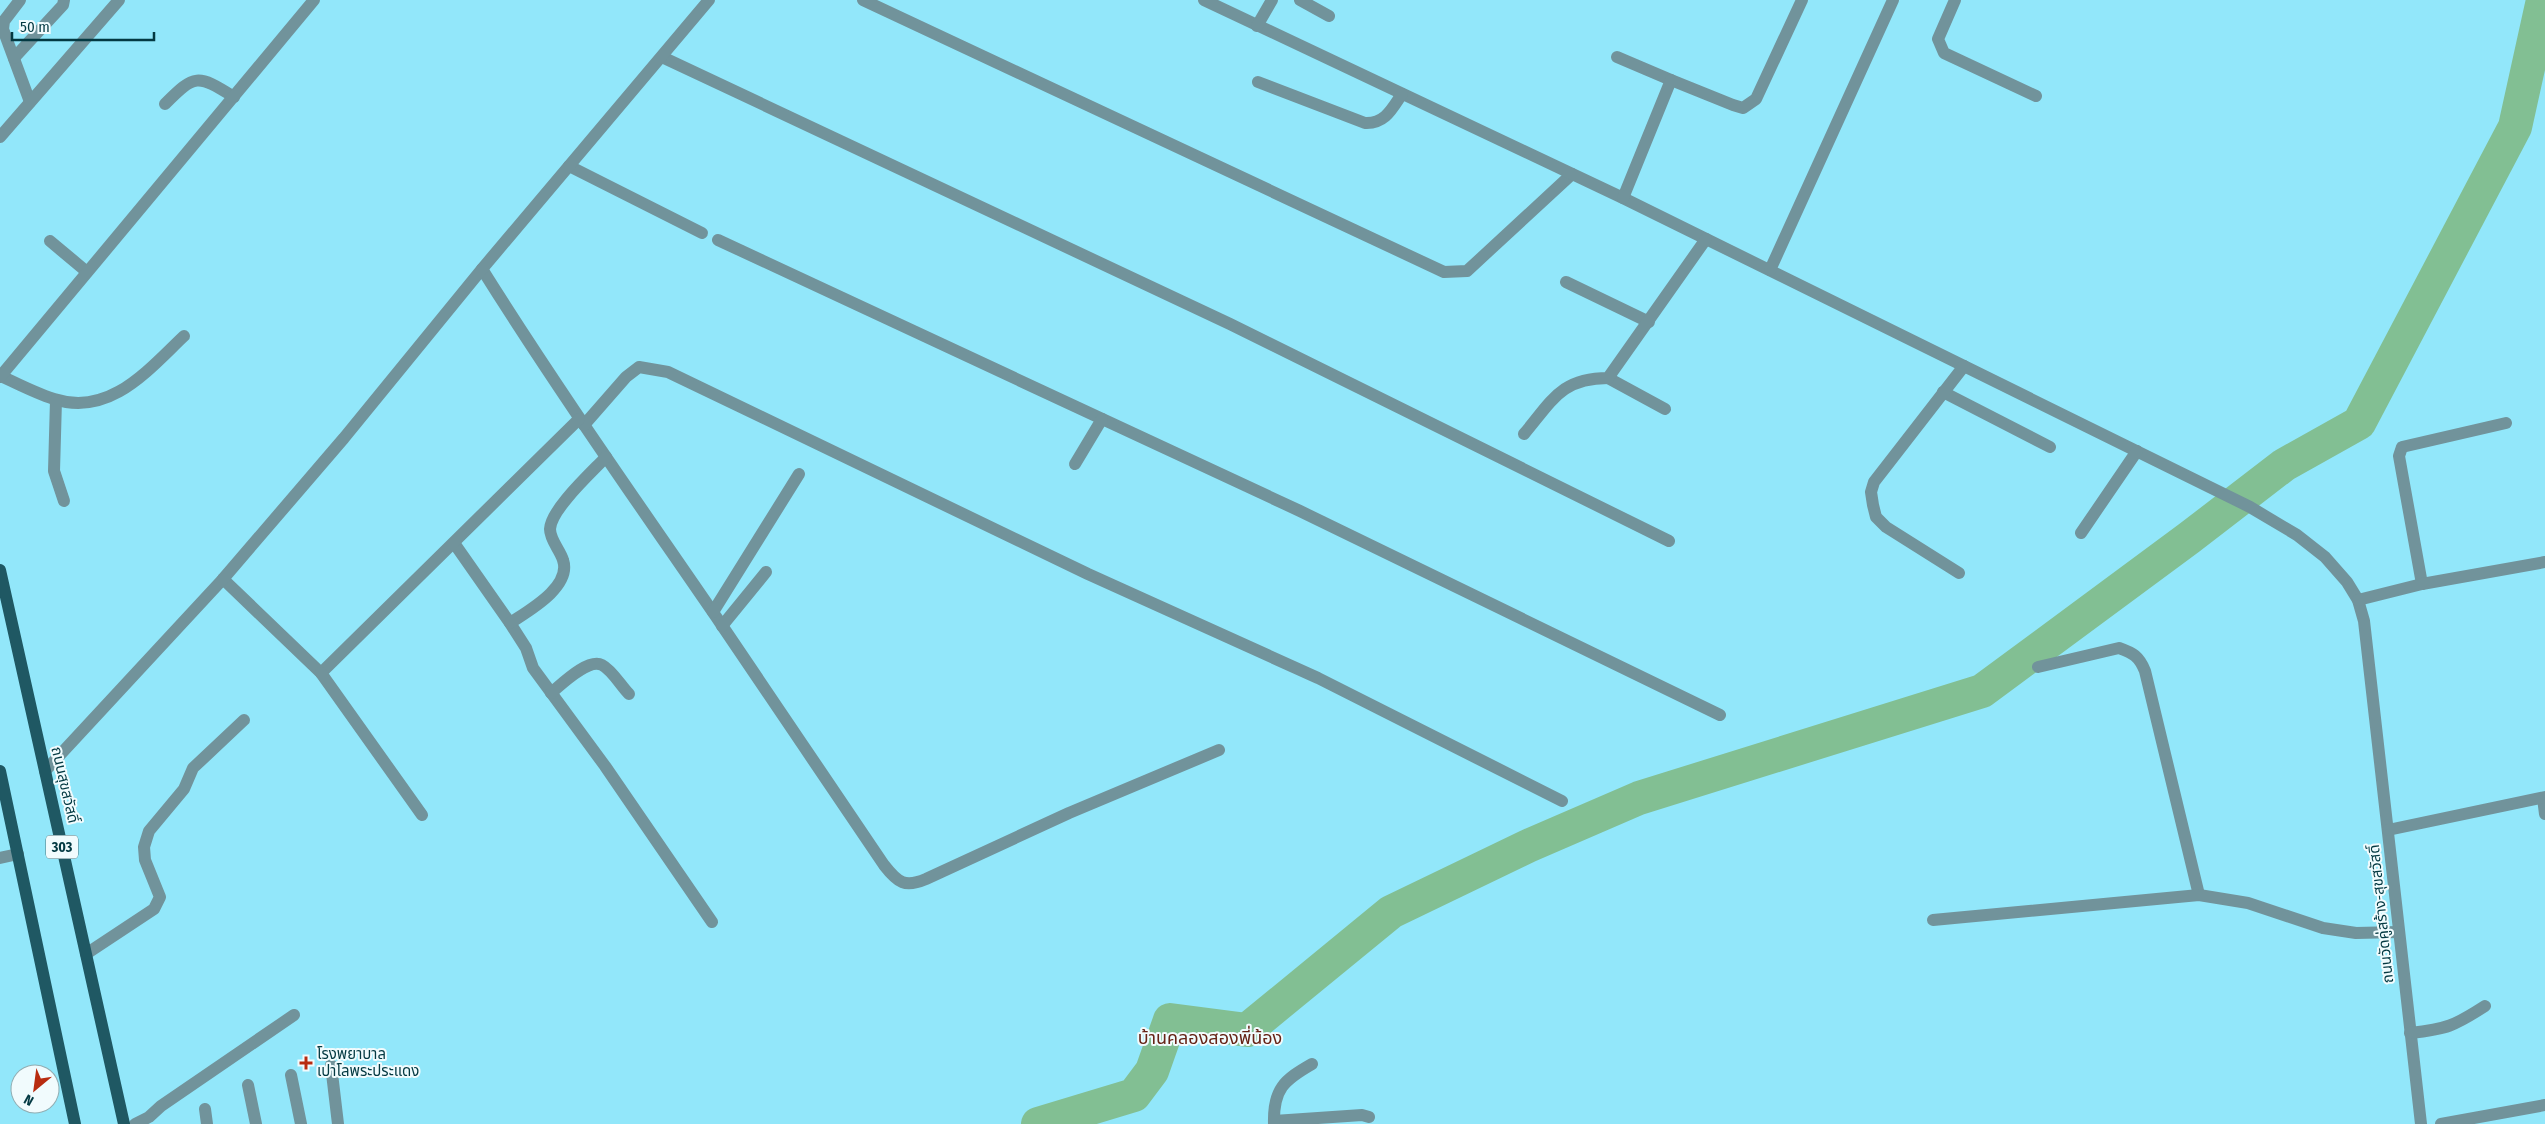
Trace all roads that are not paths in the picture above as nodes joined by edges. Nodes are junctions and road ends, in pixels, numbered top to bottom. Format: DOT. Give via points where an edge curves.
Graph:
graph roads {
  1 [pos="20,0"];
  2 [pos="64,0"];
  3 [pos="119,0"];
  4 [pos="314,0"];
  5 [pos="709,0"];
  6 [pos="863,0"];
  7 [pos="1204,0"];
  8 [pos="1272,0"];
  9 [pos="1300,0"];
  10 [pos="1802,0"];
  11 [pos="1893,0"];
  12 [pos="1955,0"];
  13 [pos="1329,16"];
  14 [pos="1257,26"];
  15 [pos="662,57"];
  16 [pos="1617,57"];
  17 [pos="14,58"];
  18 [pos="1671,80"];
  19 [pos="1258,82"];
  20 [pos="1402,94"];
  21 [pos="2036,96"];
  22 [pos="234,97"];
  23 [pos="30,102"];
  24 [pos="165,104"];
  25 [pos="0,137"];
  26 [pos="569,166"];
  27 [pos="1572,174"];
  28 [pos="1623,198"];
  29 [pos="702,233"];
  30 [pos="1706,239"];
  31 [pos="718,240"];
  32 [pos="50,241"];
  33 [pos="482,270"];
  34 [pos="1770,270"];
  35 [pos="87,272"];
  36 [pos="1566,282"];
  37 [pos="1648,322"];
  38 [pos="184,336"];
  39 [pos="1964,366"];
  40 [pos="0,376"];
  41 [pos="1608,378"];
  42 [pos="1943,392"];
  43 [pos="56,400"];
  44 [pos="1666,409"];
  45 [pos="1102,419"];
  46 [pos="581,422"];
  47 [pos="2506,423"];
  48 [pos="1524,434"];
  49 [pos="2050,447"];
  50 [pos="2137,451"];
  51 [pos="606,457"];
  52 [pos="1075,464"];
  53 [pos="799,474"];
  54 [pos="64,501"];
  55 [pos="2081,533"];
  56 [pos="1669,541"];
  57 [pos="454,543"];
  58 [pos="2545,562"];
  59 [pos="0,570"];
  60 [pos="766,572"];
  61 [pos="1958,573"];
  62 [pos="223,579"];
  63 [pos="2422,584"];
  64 [pos="2358,600"];
  65 [pos="713,612"];
  66 [pos="510,623"];
  67 [pos="722,626"];
  68 [pos="2038,666"];
  69 [pos="321,673"];
  70 [pos="552,693"];
  71 [pos="629,694"];
  72 [pos="1720,715"];
  73 [pos="244,720"];
  74 [pos="1218,750"];
  75 [pos="0,771"];
  76 [pos="45,771"];
  77 [pos="2,787"];
  78 [pos="2544,797"];
  79 [pos="1562,801"];
  80 [pos="2545,814"];
  81 [pos="422,815"];
  82 [pos="2388,830"];
  83 [pos="18,854"];
  84 [pos="0,858"];
  85 [pos="2199,895"];
  86 [pos="1933,920"];
  87 [pos="712,922"];
  88 [pos="2399,932"];
  89 [pos="86,954"];
  90 [pos="2485,1006"];
  91 [pos="294,1015"];
  92 [pos="2410,1033"];
  93 [pos="1312,1064"];
  94 [pos="331,1065"];
  95 [pos="291,1075"];
  96 [pos="248,1085"];
  97 [pos="2545,1105"];
  98 [pos="205,1109"];
  99 [pos="1369,1116"];
  100 [pos="1274,1122"];
  101 [pos="75,1124"];
  102 [pos="124,1124"];
  103 [pos="135,1124"];
  104 [pos="208,1124"];
  105 [pos="256,1124"];
  106 [pos="301,1124"];
  107 [pos="338,1124"];
  108 [pos="2421,1124"];
  109 [pos="2441,1124"];
  1 -- 17 [label="street" via="4,21 3,29"];
  2 -- 17 [label="street" via="63,5"];
  3 -- 23 [label="street"];
  4 -- 22 [label="street"];
  5 -- 15 [label="street"];
  6 -- 27 [label="street" via="1444,272 1467,271"];
  7 -- 14 [label="street"];
  8 -- 14 [label="street"];
  9 -- 13 [label="street"];
  10 -- 18 [label="street" via="1751,105 1743,108 1733,106"];
  11 -- 34 [label="street"];
  12 -- 21 [label="street" via="1938,39 1944,53"];
  14 -- 20 [label="street"];
  15 -- 26 [label="street"];
  15 -- 56 [label="street" via="1230,324"];
  16 -- 18 [label="street"];
  17 -- 23 [label="street"];
  18 -- 28 [label="street"];
  19 -- 20 [label="street" via="1375,124 1385,118"];
  20 -- 27 [label="street"];
  22 -- 24 [label="street" via="208,81 197,80 186,83"];
  22 -- 35 [label="street"];
  23 -- 25 [label="street"];
  26 -- 29 [label="street"];
  26 -- 33 [label="street"];
  27 -- 28 [label="street"];
  28 -- 30 [label="street"];
  30 -- 34 [label="street"];
  30 -- 37 [label="street"];
  31 -- 45 [label="street"];
  32 -- 35 [label="street"];
  33 -- 46 [label="street"];
  33 -- 62 [label="street"];
  34 -- 39 [label="street"];
  35 -- 40 [label="street"];
  36 -- 37 [label="street"];
  37 -- 41 [label="street"];
  38 -- 43 [label="street" via="133,384 106,399 84,402"];
  39 -- 42 [label="street"];
  39 -- 50 [label="street"];
  40 -- 43 [label="street"];
  41 -- 44 [label="street"];
  41 -- 48 [label="street" via="1576,381 1560,391"];
  42 -- 49 [label="street"];
  42 -- 61 [label="street" via="1881,471 1871,492 1876,517 1886,527"];
  43 -- 54 [label="street" via="54,471"];
  45 -- 52 [label="street"];
  45 -- 72 [label="street"];
  46 -- 51 [label="street"];
  46 -- 57 [label="street"];
  46 -- 79 [label="street" via="639,367 668,372 1088,574 1318,678"];
  47 -- 63 [label="street" via="2402,448 2399,456"];
  50 -- 55 [label="street"];
  50 -- 64 [label="street" via="2250,507 2298,535 2325,557"];
  51 -- 65 [label="street"];
  51 -- 66 [label="street" via="555,514 550,529 564,561 563,576 540,603"];
  53 -- 65 [label="street"];
  57 -- 66 [label="street"];
  57 -- 69 [label="street"];
  58 -- 63 [label="street"];
  59 -- 76 [label="main road, ถนนสุขสวัสดิ์ / 303"];
  60 -- 67 [label="street"];
  62 -- 69 [label="street"];
  62 -- 76 [label="street"];
  63 -- 64 [label="street"];
  64 -- 82 [label="street" via="2364,621"];
  65 -- 67 [label="street"];
  66 -- 70 [label="street" via="526,648 533,668"];
  67 -- 74 [label="street" via="884,865 897,879 912,885 1068,813"];
  68 -- 85 [label="street" via="2118,648 2140,658"];
  69 -- 81 [label="street"];
  70 -- 71 [label="street" via="584,667 595,663 603,665"];
  70 -- 87 [label="street"];
  73 -- 89 [label="street" via="194,768 184,790 149,830 144,847 145,860 160,897 154,909"];
  75 -- 77 [label="main road"];
  76 -- 89 [label="main road, ถนนสุขสวัสดิ์ / 303"];
  77 -- 83 [label="main road"];
  78 -- 80 [label="street"];
  78 -- 82 [label="street, ถนนวัดคู่สร้าง-สุขสวัสดิ์"];
  82 -- 88 [label="street, ถนนวัดคู่สร้าง-สุขสวัสดิ์"];
  83 -- 84 [label="street"];
  83 -- 101 [label="main road"];
  85 -- 86 [label="street"];
  85 -- 88 [label="street" via="2248,903 2323,928 2356,933"];
  88 -- 92 [label="street, ถนนวัดคู่สร้าง-สุขสวัสดิ์"];
  89 -- 102 [label="main road, ถนนสุขสวัสดิ์ / 303"];
  90 -- 92 [label="street" via="2457,1024"];
  91 -- 103 [label="street"];
  92 -- 108 [label="street, ถนนวัดคู่สร้าง-สุขสวัสดิ์"];
  93 -- 100 [label="street" via="1291,1076 1280,1088"];
  94 -- 107 [label="street"];
  95 -- 106 [label="street"];
  96 -- 105 [label="street"];
  97 -- 109 [label="street"];
  98 -- 104 [label="street"];
  99 -- 100 [label="street"];
}
